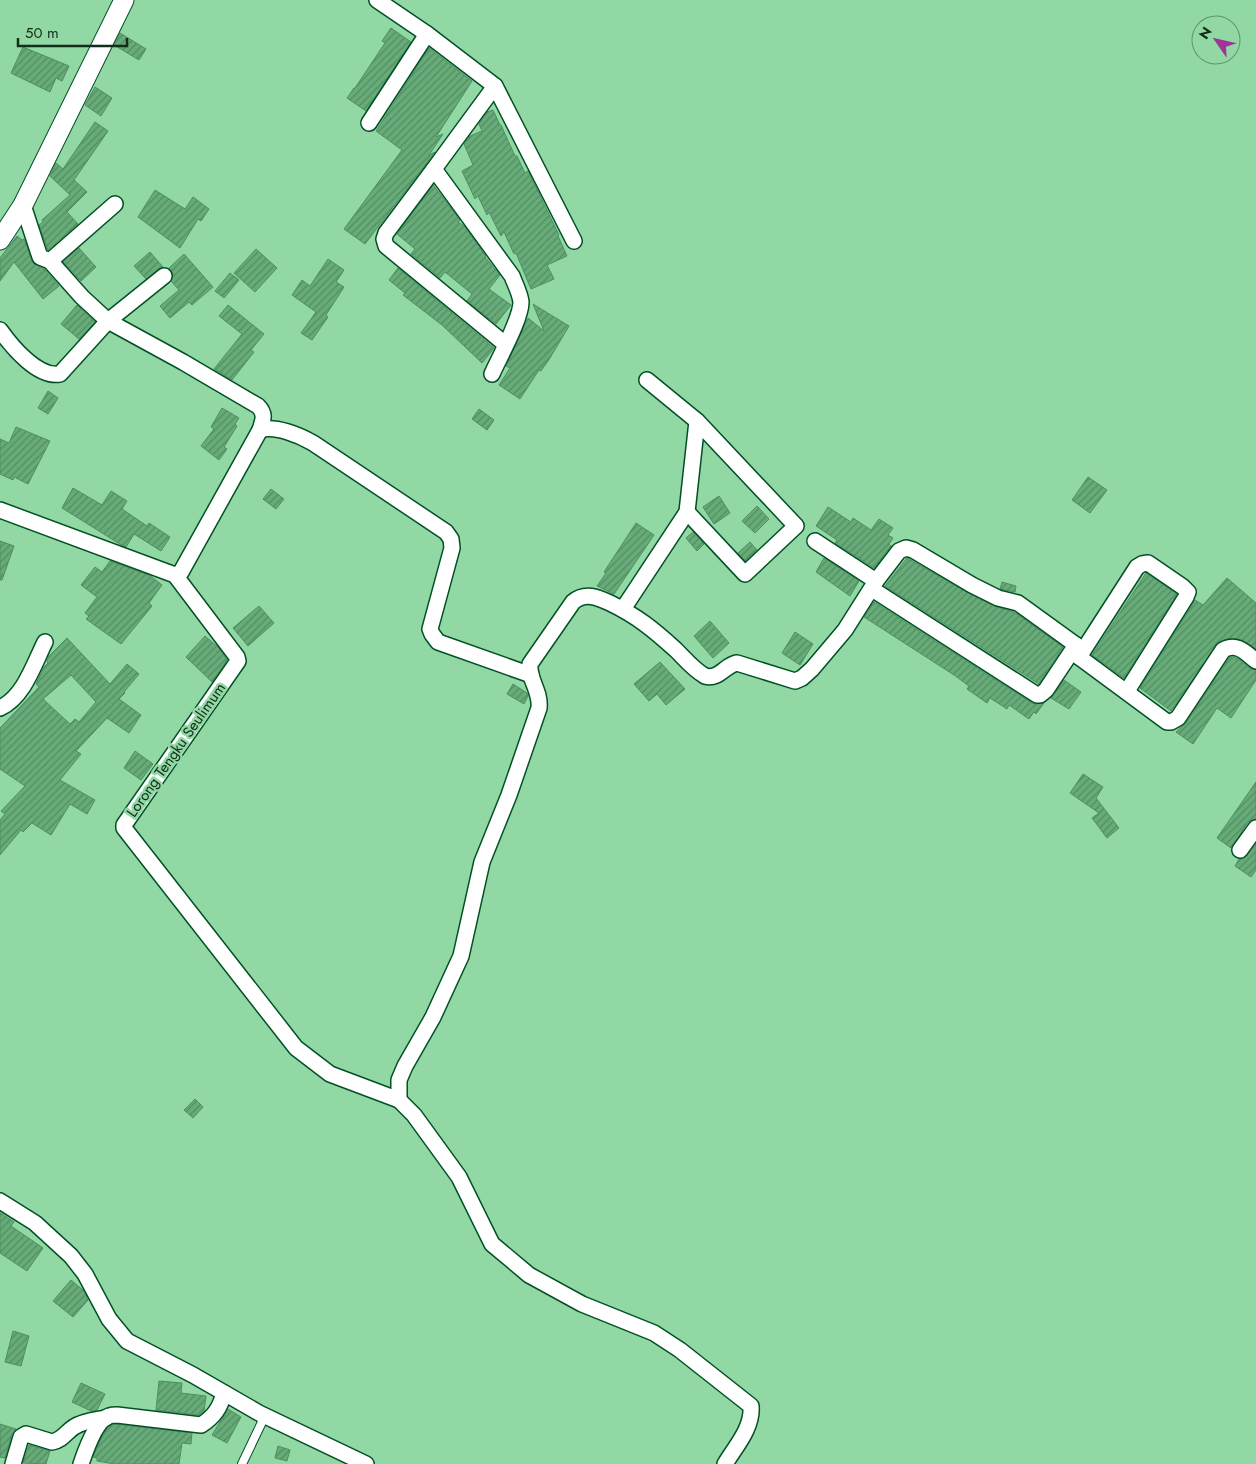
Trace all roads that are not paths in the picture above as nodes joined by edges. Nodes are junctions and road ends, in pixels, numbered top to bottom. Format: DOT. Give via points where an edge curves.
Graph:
graph roads {
  1 [pos="124,0"];
  2 [pos="377,0"];
  3 [pos="427,34"];
  4 [pos="495,86"];
  5 [pos="369,123"];
  6 [pos="434,168"];
  7 [pos="115,204"];
  8 [pos="23,205"];
  9 [pos="0,240"];
  10 [pos="574,241"];
  11 [pos="50,261"];
  12 [pos="164,276"];
  13 [pos="108,321"];
  14 [pos="0,330"];
  15 [pos="505,344"];
  16 [pos="492,374"];
  17 [pos="646,380"];
  18 [pos="697,421"];
  19 [pos="260,430"];
  20 [pos="0,510"];
  21 [pos="687,512"];
  22 [pos="815,541"];
  23 [pos="175,575"];
  24 [pos="874,585"];
  25 [pos="624,609"];
  26 [pos="45,642"];
  27 [pos="1078,651"];
  28 [pos="1256,661"];
  29 [pos="531,675"];
  30 [pos="1126,690"];
  31 [pos="0,708"];
  32 [pos="1256,828"];
  33 [pos="1240,850"];
  34 [pos="399,1080"];
  35 [pos="376,1090"];
  36 [pos="399,1100"];
  37 [pos="0,1201"];
  38 [pos="224,1393"];
  39 [pos="260,1413"];
  40 [pos="106,1418"];
  41 [pos="13,1464"];
  42 [pos="81,1464"];
  43 [pos="242,1464"];
  44 [pos="366,1464"];
  45 [pos="725,1464"];
  1 -- 8 [label="street"];
  2 -- 3 [label="street"];
  3 -- 4 [label="street"];
  3 -- 5 [label="street"];
  4 -- 6 [label="street"];
  4 -- 10 [label="street"];
  6 -- 15 [label="street" via="517,287 521,301 519,314"];
  6 -- 15 [label="street" via="386,233 386,246"];
  7 -- 11 [label="street"];
  8 -- 9 [label="street"];
  8 -- 11 [label="street" via="40,257"];
  11 -- 13 [label="street"];
  12 -- 13 [label="street"];
  13 -- 14 [label="street" via="67,368 53,376 17,352"];
  13 -- 19 [label="street" via="258,406 264,417"];
  15 -- 16 [label="street"];
  17 -- 18 [label="street"];
  18 -- 21 [label="street"];
  18 -- 21 [label="street" via="796,526 745,574"];
  19 -- 23 [label="street" via="181,572"];
  19 -- 29 [label="street" via="272,428 304,438 446,532 452,548 430,629 432,634 438,642"];
  20 -- 23 [label="street"];
  21 -- 25 [label="street"];
  22 -- 24 [label="street"];
  23 -- 35 [label="street, Lorong Tengku Seulimum" via="238,661 124,828 296,1048 330,1074"];
  24 -- 25 [label="street" via="845,630 812,669 795,681 738,663 709,678"];
  24 -- 27 [label="street" via="899,551 913,550 972,585 998,598 1018,603"];
  24 -- 27 [label="street" via="1037,695 1046,690"];
  25 -- 29 [label="street" via="593,596 577,599 530,664"];
  26 -- 31 [label="street" via="28,679 11,701"];
  27 -- 30 [label="street"];
  27 -- 30 [label="street" via="1142,564 1148,563 1183,587 1188,592 1186,596"];
  28 -- 30 [label="street" via="1238,648 1227,647 1178,718 1171,722 1163,720"];
  29 -- 34 [label="street" via="540,696 539,708 482,862 461,956"];
  32 -- 33 [label="street"];
  34 -- 35 [label="street"];
  34 -- 36 [label="street"];
  35 -- 36 [label="street, Lorong Tengku Seulimum"];
  36 -- 45 [label="street" via="459,1177 486,1236 496,1249 528,1275 582,1304 661,1338 751,1406 750,1424"];
  37 -- 38 [label="street" via="35,1223 71,1256 122,1337"];
  38 -- 39 [label="street"];
  38 -- 40 [label="street" via="212,1418 201,1425 117,1415"];
  39 -- 43 [label="lane" via="262,1422"];
  39 -- 44 [label="street"];
  40 -- 41 [label="street" via="74,1427 60,1440 52,1442 23,1435"];
  40 -- 42 [label="street" via="88,1445"];
}
